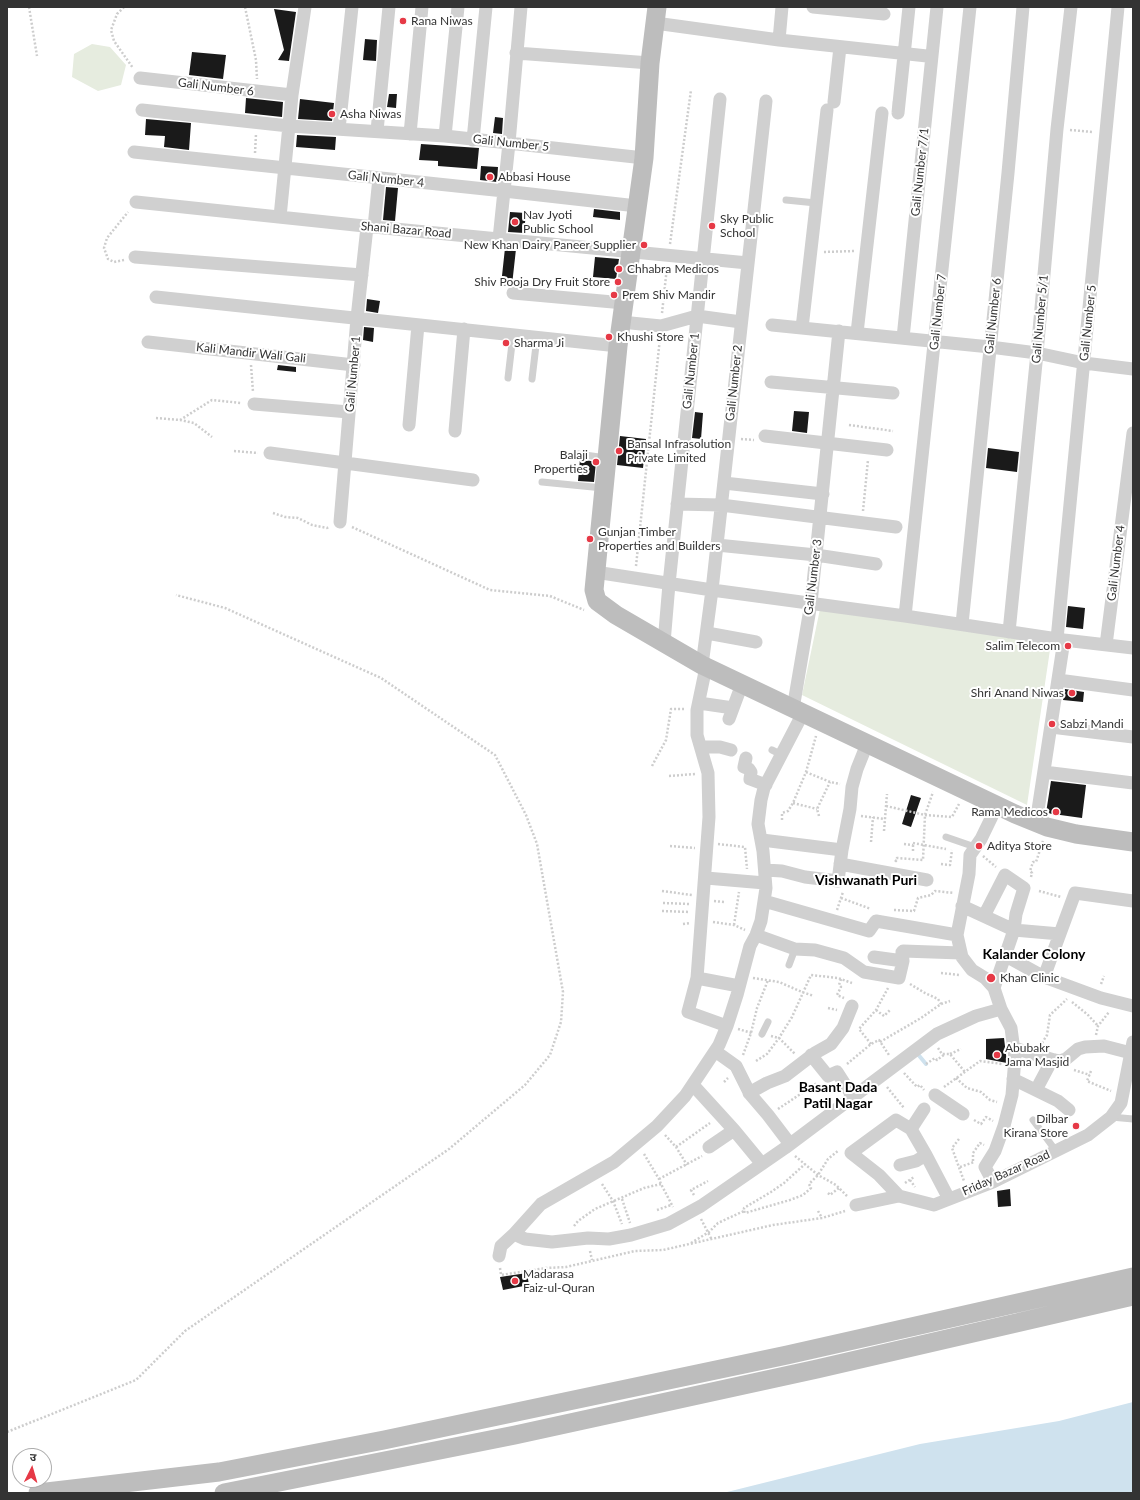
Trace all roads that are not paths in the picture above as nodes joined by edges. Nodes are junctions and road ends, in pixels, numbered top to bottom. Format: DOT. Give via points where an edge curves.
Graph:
graph roads {
  1 [pos="305,7"];
  2 [pos="352,7"];
  3 [pos="389,7"];
  4 [pos="422,7"];
  5 [pos="458,7"];
  6 [pos="486,7"];
  7 [pos="521,7"];
  8 [pos="782,7"];
  9 [pos="814,7"];
  10 [pos="909,7"];
  11 [pos="937,7"];
  12 [pos="970,7"];
  13 [pos="1023,7"];
  14 [pos="1071,7"];
  15 [pos="1118,7"];
  16 [pos="884,14"];
  17 [pos="656,15"];
  18 [pos="779,40"];
  19 [pos="840,47"];
  20 [pos="516,53"];
  21 [pos="904,54"];
  22 [pos="927,56"];
  23 [pos="650,63"];
  24 [pos="140,78"];
  25 [pos="292,95"];
  26 [pos="720,99"];
  27 [pos="766,101"];
  28 [pos="899,102"];
  29 [pos="142,110"];
  30 [pos="882,113"];
  31 [pos="289,126"];
  32 [pos="339,129"];
  33 [pos="378,132"];
  34 [pos="410,134"];
  35 [pos="446,136"];
  36 [pos="474,140"];
  37 [pos="509,143"];
  38 [pos="134,152"];
  39 [pos="644,158"];
  40 [pos="286,169"];
  41 [pos="379,178"];
  42 [pos="504,191"];
  43 [pos="786,200"];
  44 [pos="136,202"];
  45 [pos="816,203"];
  46 [pos="637,206"];
  47 [pos="280,217"];
  48 [pos="371,227"];
  49 [pos="499,239"];
  50 [pos="631,252"];
  51 [pos="135,257"];
  52 [pos="703,260"];
  53 [pos="748,263"];
  54 [pos="362,275"];
  55 [pos="513,293"];
  56 [pos="156,297"];
  57 [pos="624,303"];
  58 [pos="697,316"];
  59 [pos="357,318"];
  60 [pos="621,322"];
  61 [pos="741,322"];
  62 [pos="418,325"];
  63 [pos="772,325"];
  64 [pos="802,328"];
  65 [pos="464,329"];
  66 [pos="839,331"];
  67 [pos="857,333"];
  68 [pos="513,335"];
  69 [pos="537,337"];
  70 [pos="903,338"];
  71 [pos="935,341"];
  72 [pos="148,342"];
  73 [pos="618,346"];
  74 [pos="990,347"];
  75 [pos="1037,353"];
  76 [pos="1084,363"];
  77 [pos="354,365"];
  78 [pos="1133,369"];
  79 [pos="508,378"];
  80 [pos="532,379"];
  81 [pos="771,382"];
  82 [pos="834,388"];
  83 [pos="893,393"];
  84 [pos="254,404"];
  85 [pos="349,412"];
  86 [pos="409,425"];
  87 [pos="454,431"];
  88 [pos="1133,432"];
  89 [pos="765,436"];
  90 [pos="828,444"];
  91 [pos="887,450"];
  92 [pos="270,453"];
  93 [pos="578,454"];
  94 [pos="607,458"];
  95 [pos="346,463"];
  96 [pos="473,480"];
  97 [pos="542,482"];
  98 [pos="724,483"];
  99 [pos="604,488"];
  100 [pos="823,494"];
  101 [pos="677,504"];
  102 [pos="721,505"];
  103 [pos="820,517"];
  104 [pos="340,522"];
  105 [pos="896,527"];
  106 [pos="717,545"];
  107 [pos="816,554"];
  108 [pos="876,564"];
  109 [pos="595,572"];
  110 [pos="669,584"];
  111 [pos="712,590"];
  112 [pos="811,603"];
  113 [pos="905,616"];
  114 [pos="962,624"];
  115 [pos="1009,632"];
  116 [pos="707,633"];
  117 [pos="1061,640"];
  118 [pos="756,642"];
  119 [pos="664,643"];
  120 [pos="1106,645"];
  121 [pos="1133,648"];
  122 [pos="704,666"];
  123 [pos="1058,680"];
  124 [pos="742,684"];
  125 [pos="1133,690"];
  126 [pos="698,706"];
  127 [pos="805,714"];
  128 [pos="1051,727"];
  129 [pos="1133,737"];
  130 [pos="867,744"];
  131 [pos="701,747"];
  132 [pos="731,750"];
  133 [pos="746,758"];
  134 [pos="1044,772"];
  135 [pos="1133,783"];
  136 [pos="766,786"];
  137 [pos="997,806"];
  138 [pos="1042,825"];
  139 [pos="946,837"];
  140 [pos="762,840"];
  141 [pos="1133,842"];
  142 [pos="842,850"];
  143 [pos="973,851"];
  144 [pos="840,864"];
  145 [pos="765,876"];
  146 [pos="706,878"];
  147 [pos="927,880"];
  148 [pos="963,900"];
  149 [pos="764,901"];
  150 [pos="1133,901"];
  151 [pos="984,916"];
  152 [pos="1014,930"];
  153 [pos="1060,934"];
  154 [pos="756,935"];
  155 [pos="957,935"];
  156 [pos="795,949"];
  157 [pos="961,953"];
  158 [pos="874,956"];
  159 [pos="1006,956"];
  160 [pos="903,961"];
  161 [pos="788,965"];
  162 [pos="1044,977"];
  163 [pos="697,978"];
  164 [pos="740,981"];
  165 [pos="994,988"];
  166 [pos="852,1006"];
  167 [pos="1133,1006"];
  168 [pos="1001,1009"];
  169 [pos="768,1022"];
  170 [pos="727,1026"];
  171 [pos="762,1034"];
  172 [pos="1014,1048"];
  173 [pos="1132,1048"];
  174 [pos="715,1050"];
  175 [pos="811,1055"];
  176 [pos="1052,1060"];
  177 [pos="1014,1074"];
  178 [pos="693,1085"];
  179 [pos="1036,1090"];
  180 [pos="749,1093"];
  181 [pos="932,1094"];
  182 [pos="853,1097"];
  183 [pos="1069,1110"];
  184 [pos="921,1113"];
  185 [pos="962,1114"];
  186 [pos="1111,1117"];
  187 [pos="1133,1119"];
  188 [pos="1033,1120"];
  189 [pos="911,1129"];
  190 [pos="734,1130"];
  191 [pos="788,1146"];
  192 [pos="707,1151"];
  193 [pos="1056,1151"];
  194 [pos="926,1155"];
  195 [pos="762,1164"];
  196 [pos="900,1165"];
  197 [pos="993,1182"];
  198 [pos="899,1196"];
  199 [pos="949,1199"];
  200 [pos="856,1205"];
  201 [pos="514,1234"];
  202 [pos="499,1256"];
  203 [pos="1133,1277"];
  204 [pos="1133,1296"];
  205 [pos="38,1493"];
  206 [pos="224,1493"];
  1 -- 25 [label="street"];
  2 -- 32 [label="street"];
  3 -- 33 [label="street"];
  4 -- 34 [label="street"];
  5 -- 35 [label="street"];
  6 -- 36 [label="street"];
  7 -- 20 [label="street"];
  8 -- 18 [label="street"];
  9 -- 16 [label="street"];
  10 -- 21 [label="street"];
  11 -- 70 [label="street, Gali Number 7/1"];
  12 -- 71 [label="street, Gali Number 7"];
  13 -- 74 [label="street, Gali Number 6"];
  14 -- 75 [label="street, Gali Number 5/1" via="1057,129"];
  15 -- 76 [label="street, Gali Number 5"];
  17 -- 18 [label="street"];
  17 -- 23 [label="main road"];
  18 -- 19 [label="street"];
  19 -- 21 [label="street"];
  19 -- 45 [label="street"];
  20 -- 23 [label="street"];
  20 -- 37 [label="street"];
  21 -- 22 [label="street"];
  21 -- 28 [label="street" via="898,113"];
  23 -- 39 [label="main road"];
  24 -- 25 [label="street, Gali Number 6"];
  25 -- 31 [label="street"];
  26 -- 52 [label="street, Gali Number 1"];
  27 -- 53 [label="street, Gali Number 2"];
  29 -- 31 [label="street, Gali Number 5"];
  30 -- 67 [label="street"];
  31 -- 32 [label="street, Gali Number 5"];
  31 -- 40 [label="street"];
  32 -- 33 [label="street, Gali Number 5"];
  33 -- 34 [label="street, Gali Number 5"];
  34 -- 35 [label="street, Gali Number 5"];
  35 -- 36 [label="street, Gali Number 5"];
  36 -- 37 [label="street, Gali Number 5"];
  37 -- 39 [label="street, Gali Number 5"];
  37 -- 42 [label="street"];
  38 -- 40 [label="street, Gali Number 4"];
  39 -- 46 [label="main road"];
  40 -- 41 [label="street, Gali Number 4"];
  40 -- 47 [label="street"];
  41 -- 42 [label="street, Gali Number 4"];
  41 -- 48 [label="street, Gali Number 1"];
  42 -- 46 [label="street, Gali Number 4"];
  42 -- 49 [label="street"];
  43 -- 45 [label="lane"];
  44 -- 47 [label="street, Shani Bazar Road"];
  45 -- 64 [label="street"];
  46 -- 50 [label="main road"];
  47 -- 48 [label="street, Shani Bazar Road"];
  48 -- 49 [label="street, Shani Bazar Road"];
  48 -- 54 [label="street, Gali Number 1"];
  49 -- 50 [label="street, Shani Bazar Road"];
  50 -- 52 [label="street, Shani Bazar Road"];
  50 -- 57 [label="main road"];
  51 -- 54 [label="street"];
  52 -- 53 [label="street, Shani Bazar Road"];
  52 -- 58 [label="street, Gali Number 1"];
  53 -- 61 [label="street, Gali Number 2"];
  54 -- 59 [label="street, Gali Number 1"];
  55 -- 57 [label="street"];
  56 -- 59 [label="street"];
  57 -- 60 [label="main road"];
  58 -- 60 [label="street" via="661,326"];
  58 -- 61 [label="street"];
  58 -- 101 [label="street, Gali Number 1"];
  59 -- 62 [label="street"];
  59 -- 77 [label="street, Gali Number 1"];
  60 -- 73 [label="main road"];
  61 -- 98 [label="street, Gali Number 2"];
  62 -- 65 [label="street"];
  62 -- 86 [label="street"];
  63 -- 64 [label="street"];
  64 -- 66 [label="street"];
  65 -- 68 [label="street"];
  65 -- 87 [label="street"];
  66 -- 67 [label="street"];
  66 -- 82 [label="street, Gali Number 3"];
  67 -- 70 [label="street"];
  68 -- 69 [label="street"];
  68 -- 79 [label="lane"];
  69 -- 73 [label="street"];
  69 -- 80 [label="lane"];
  70 -- 71 [label="street"];
  71 -- 74 [label="street"];
  71 -- 113 [label="street, Gali Number 7"];
  72 -- 77 [label="street, Kali Mandir Wali Gali"];
  73 -- 94 [label="main road"];
  74 -- 75 [label="street"];
  74 -- 114 [label="street, Gali Number 6"];
  75 -- 76 [label="street"];
  75 -- 115 [label="street, Gali Number 5/1"];
  76 -- 78 [label="street"];
  76 -- 117 [label="street, Gali Number 5"];
  77 -- 85 [label="street, Gali Number 1"];
  81 -- 82 [label="street"];
  82 -- 83 [label="street"];
  82 -- 90 [label="street, Gali Number 3"];
  84 -- 85 [label="street"];
  85 -- 95 [label="street, Gali Number 1"];
  88 -- 120 [label="street, Gali Number 4"];
  89 -- 90 [label="street"];
  90 -- 91 [label="street"];
  90 -- 100 [label="street, Gali Number 3"];
  92 -- 95 [label="street"];
  93 -- 94 [label="lane"];
  94 -- 99 [label="main road"];
  95 -- 96 [label="street"];
  95 -- 104 [label="street, Gali Number 1"];
  97 -- 99 [label="lane"];
  98 -- 100 [label="street"];
  98 -- 102 [label="street, Gali Number 2"];
  99 -- 109 [label="main road"];
  100 -- 103 [label="street, Gali Number 3"];
  101 -- 102 [label="street"];
  101 -- 110 [label="street, Gali Number 1"];
  102 -- 103 [label="street"];
  102 -- 106 [label="street, Gali Number 2"];
  103 -- 105 [label="street"];
  103 -- 107 [label="street, Gali Number 3"];
  106 -- 107 [label="street"];
  106 -- 111 [label="street, Gali Number 2"];
  107 -- 108 [label="street"];
  107 -- 112 [label="street, Gali Number 3"];
  109 -- 110 [label="street"];
  109 -- 119 [label="main road" via="594,590 597,601"];
  110 -- 111 [label="street"];
  110 -- 119 [label="street, Gali Number 1"];
  111 -- 112 [label="street"];
  111 -- 116 [label="street, Gali Number 2"];
  112 -- 113 [label="street"];
  112 -- 127 [label="street, Gali Number 3"];
  113 -- 114 [label="street"];
  114 -- 115 [label="street"];
  115 -- 117 [label="street"];
  116 -- 118 [label="street"];
  116 -- 122 [label="street, Gali Number 2"];
  117 -- 120 [label="street"];
  117 -- 123 [label="street, Gali Number 5"];
  119 -- 122 [label="main road"];
  120 -- 121 [label="street"];
  122 -- 124 [label="main road"];
  122 -- 126 [label="street, Gali Number 2"];
  123 -- 125 [label="street"];
  123 -- 128 [label="street, Gali Number 5"];
  124 -- 126 [label="street" via="731,714"];
  124 -- 127 [label="main road"];
  126 -- 131 [label="street, Gali Number 2" via="697,735"];
  127 -- 130 [label="main road"];
  127 -- 136 [label="street, Gali Number 3" via="777,753"];
  128 -- 129 [label="street"];
  128 -- 134 [label="street, Gali Number 5"];
  130 -- 137 [label="main road"];
  130 -- 142 [label="street" via="852,787"];
  131 -- 132 [label="street"];
  131 -- 146 [label="street, Gali Number 2" via="708,773 710,806"];
  133 -- 136 [label="street" via="744,767 751,772 750,779"];
  134 -- 135 [label="street"];
  134 -- 138 [label="street, Gali Number 5"];
  136 -- 140 [label="street, Gali Number 3" via="758,816"];
  137 -- 138 [label="main road"];
  137 -- 143 [label="street"];
  138 -- 141 [label="main road" via="1076,834"];
  139 -- 143 [label="lane"];
  140 -- 142 [label="street"];
  140 -- 145 [label="street, Gali Number 3"];
  142 -- 144 [label="street"];
  143 -- 148 [label="street"];
  144 -- 145 [label="street" via="838,881 782,872"];
  144 -- 147 [label="street"];
  145 -- 146 [label="street" via="740,881"];
  145 -- 149 [label="street, Gali Number 3"];
  146 -- 163 [label="street, Gali Number 2"];
  148 -- 151 [label="street"];
  148 -- 155 [label="street"];
  149 -- 154 [label="street, Gali Number 3"];
  149 -- 155 [label="street" via="869,931 879,917"];
  150 -- 153 [label="street" via="1075,893"];
  151 -- 152 [label="street"];
  151 -- 152 [label="street" via="1005,875 1024,888"];
  152 -- 153 [label="street"];
  152 -- 159 [label="street"];
  153 -- 162 [label="street"];
  154 -- 156 [label="street"];
  154 -- 164 [label="street, Gali Number 3" via="750,946"];
  155 -- 157 [label="street"];
  156 -- 160 [label="street" via="815,950 844,958 864,972 899,978"];
  156 -- 161 [label="lane"];
  157 -- 160 [label="street" via="904,951"];
  157 -- 165 [label="street" via="972,970 985,978"];
  158 -- 160 [label="street"];
  159 -- 162 [label="street"];
  159 -- 165 [label="street"];
  162 -- 167 [label="street"];
  163 -- 164 [label="street"];
  163 -- 170 [label="street, Gali Number 2" via="688,1012"];
  164 -- 170 [label="street, Gali Number 3"];
  165 -- 168 [label="street"];
  166 -- 175 [label="street" via="843,1028 831,1044"];
  168 -- 172 [label="street" via="1011,1028"];
  168 -- 182 [label="street" via="976,1016 945,1030"];
  169 -- 171 [label="lane"];
  170 -- 174 [label="street, Gali Number 3"];
  172 -- 176 [label="street"];
  172 -- 177 [label="street"];
  173 -- 176 [label="street" via="1085,1047 1078,1049 1066,1059"];
  173 -- 186 [label="street, Friday Bazar Road" via="1121,1103"];
  174 -- 178 [label="street, Gali Number 3"];
  174 -- 180 [label="street" via="736,1066"];
  175 -- 180 [label="street" via="785,1076"];
  175 -- 182 [label="street"];
  176 -- 179 [label="street"];
  177 -- 179 [label="street"];
  177 -- 197 [label="street" via="1004,1126 995,1151 985,1167"];
  178 -- 190 [label="street"];
  178 -- 201 [label="street, Gali Number 3" via="679,1104 637,1143 614,1162 541,1204"];
  179 -- 183 [label="street"];
  180 -- 191 [label="street" via="768,1115"];
  181 -- 185 [label="street"];
  182 -- 191 [label="street"];
  184 -- 189 [label="street"];
  186 -- 187 [label="lane"];
  186 -- 193 [label="street, Friday Bazar Road" via="1088,1136"];
  188 -- 193 [label="lane"];
  189 -- 194 [label="street"];
  189 -- 198 [label="street" via="896,1120 892,1128 851,1153 879,1175"];
  190 -- 192 [label="street"];
  190 -- 195 [label="street"];
  191 -- 195 [label="street"];
  193 -- 197 [label="street, Friday Bazar Road"];
  194 -- 196 [label="street" via="916,1161"];
  194 -- 199 [label="street"];
  195 -- 201 [label="street" via="696,1209 655,1228 609,1239 588,1238 565,1242 525,1239"];
  197 -- 199 [label="street, Friday Bazar Road"];
  198 -- 199 [label="street, Friday Bazar Road" via="934,1205"];
  198 -- 200 [label="street"];
  201 -- 202 [label="street, Gali Number 3" via="501,1246"];
  203 -- 205 [label="main road" via="787,1355 384,1440 219,1472"];
  204 -- 206 [label="main road" via="515,1435"];
}
